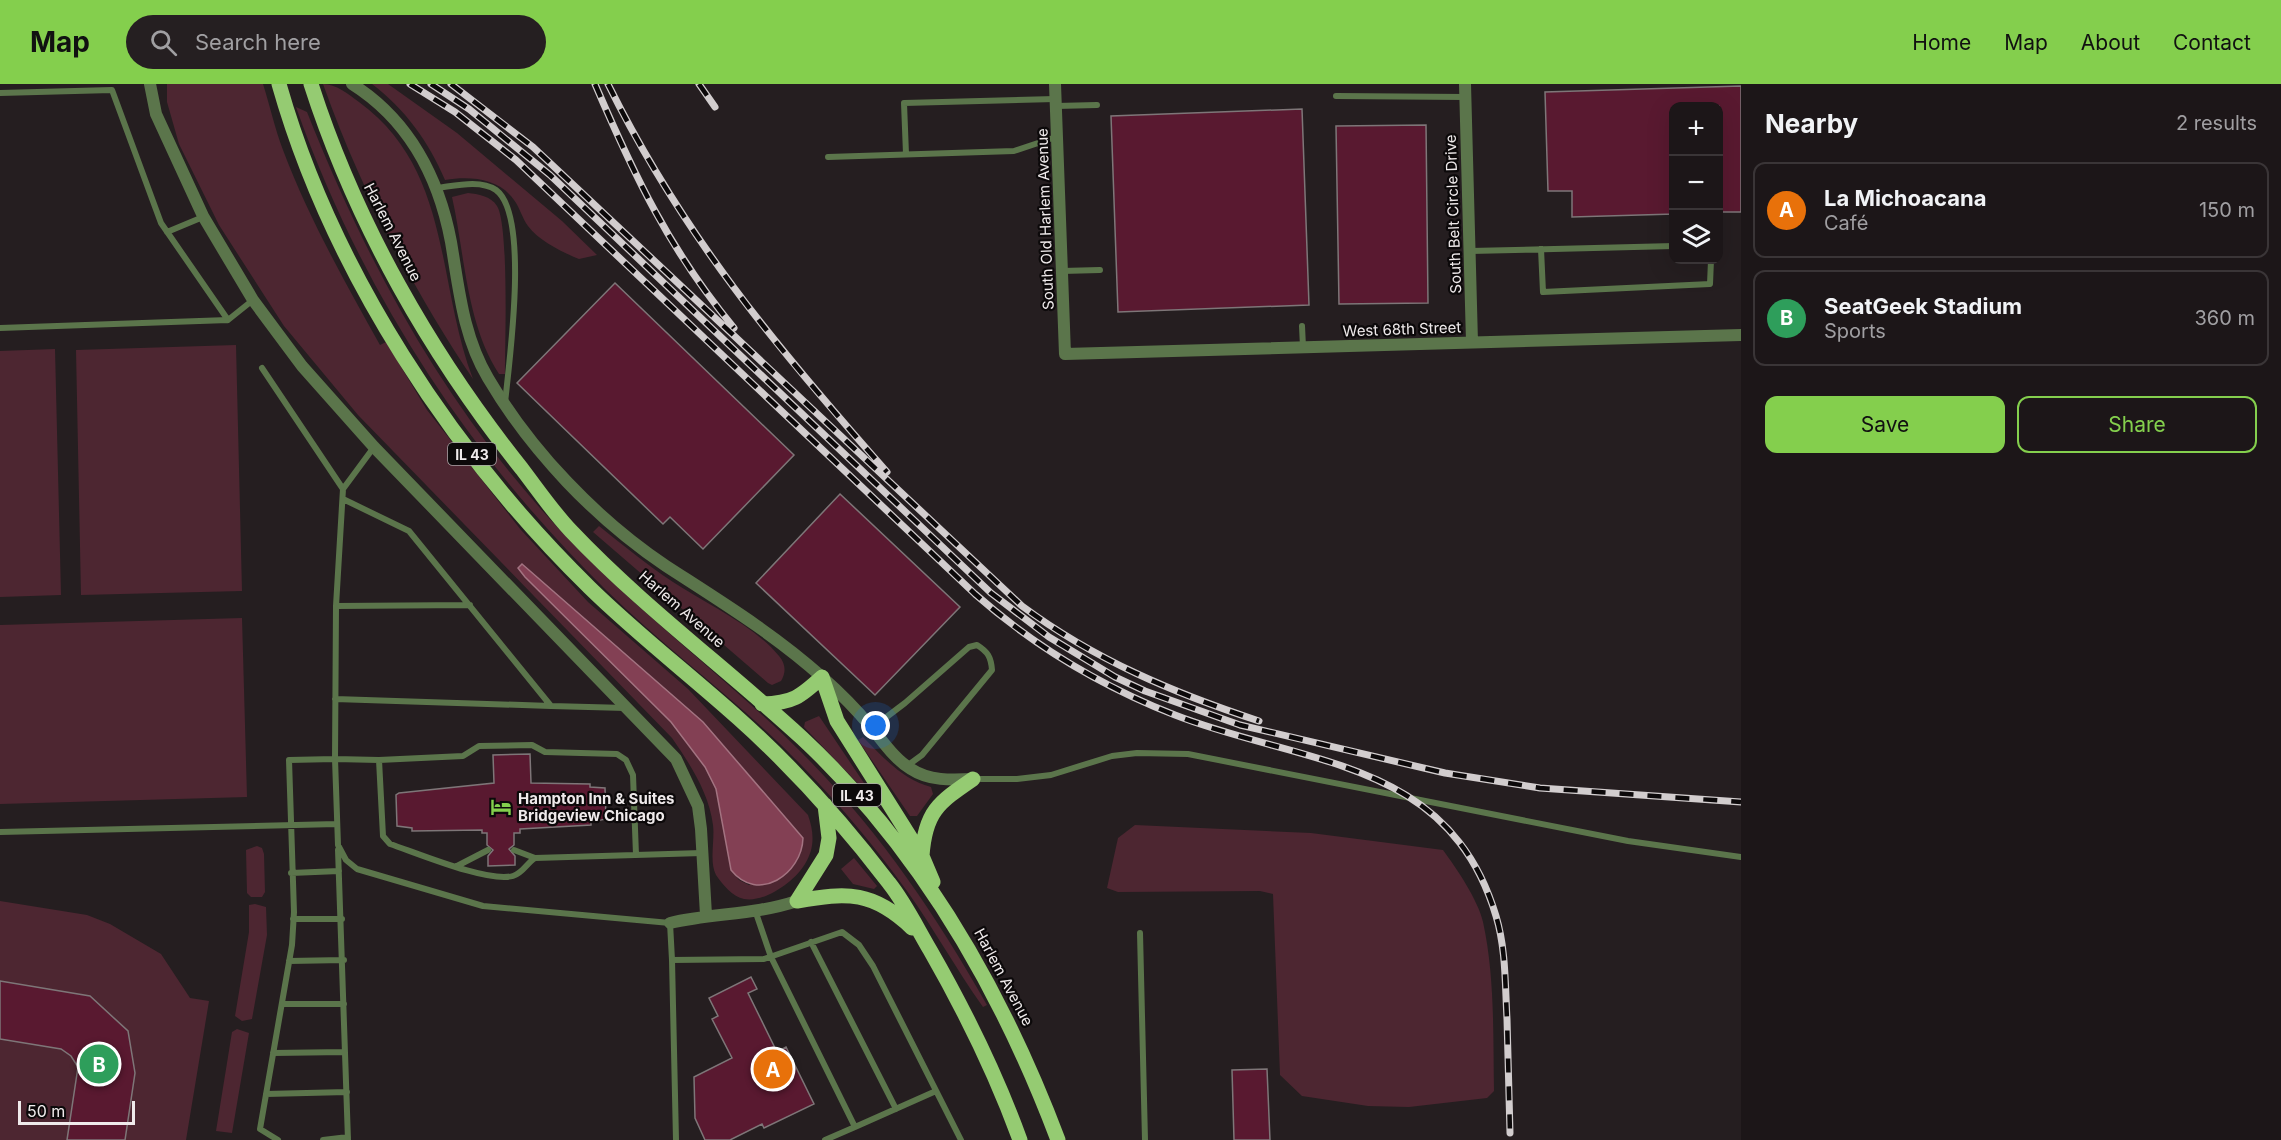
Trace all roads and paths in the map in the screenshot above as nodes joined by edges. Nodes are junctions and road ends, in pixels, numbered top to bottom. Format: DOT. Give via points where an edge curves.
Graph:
graph roads {
  1 [pos="150,84"];
  2 [pos="279,84"];
  3 [pos="311,84"];
  4 [pos="352,84"];
  5 [pos="1055,84"];
  6 [pos="1465,90"];
  7 [pos="0,93"];
  8 [pos="1336,96"];
  9 [pos="1056,103"];
  10 [pos="1097,105"];
  11 [pos="1057,137"];
  12 [pos="906,154"];
  13 [pos="828,157"];
  14 [pos="437,188"];
  15 [pos="203,216"];
  16 [pos="167,232"];
  17 [pos="1669,246"];
  18 [pos="1541,249"];
  19 [pos="1469,251"];
  20 [pos="1711,264"];
  21 [pos="1100,270"];
  22 [pos="1062,271"];
  23 [pos="253,300"];
  24 [pos="228,320"];
  25 [pos="1302,326"];
  26 [pos="0,328"];
  27 [pos="1741,335"];
  28 [pos="1472,342"];
  29 [pos="1303,347"];
  30 [pos="1065,354"];
  31 [pos="262,368"];
  32 [pos="505,405"];
  33 [pos="374,447"];
  34 [pos="343,489"];
  35 [pos="343,499"];
  36 [pos="470,605"];
  37 [pos="336,606"];
  38 [pos="822,677"];
  39 [pos="335,699"];
  40 [pos="762,704"];
  41 [pos="551,706"];
  42 [pos="628,708"];
  43 [pos="872,728"];
  44 [pos="335,759"];
  45 [pos="379,760"];
  46 [pos="907,766"];
  47 [pos="973,779"];
  48 [pos="825,805"];
  49 [pos="337,824"];
  50 [pos="290,826"];
  51 [pos="0,832"];
  52 [pos="338,845"];
  53 [pos="514,849"];
  54 [pos="488,850"];
  55 [pos="703,853"];
  56 [pos="636,855"];
  57 [pos="922,856"];
  58 [pos="1741,857"];
  59 [pos="535,858"];
  60 [pos="457,866"];
  61 [pos="339,871"];
  62 [pos="291,873"];
  63 [pos="939,898"];
  64 [pos="798,902"];
  65 [pos="756,913"];
  66 [pos="706,915"];
  67 [pos="293,919"];
  68 [pos="342,919"];
  69 [pos="670,923"];
  70 [pos="1140,933"];
  71 [pos="925,941"];
  72 [pos="812,942"];
  73 [pos="771,957"];
  74 [pos="344,960"];
  75 [pos="672,960"];
  76 [pos="289,961"];
  77 [pos="282,1004"];
  78 [pos="344,1004"];
  79 [pos="345,1052"];
  80 [pos="273,1053"];
  81 [pos="936,1091"];
  82 [pos="347,1092"];
  83 [pos="266,1094"];
  84 [pos="896,1109"];
  85 [pos="855,1126"];
  86 [pos="348,1139"];
  87 [pos="278,1140"];
  88 [pos="323,1140"];
  89 [pos="676,1140"];
  90 [pos="825,1140"];
  91 [pos="961,1140"];
  92 [pos="1020,1140"];
  93 [pos="1058,1140"];
  94 [pos="1145,1140"];
  1 -- 15 [label="street" via="156,114"];
  2 -- 48 [label="main road, IL 43" via="307,166 348,255 405,357 477,462 551,549 745,724"];
  3 -- 40 [label="main road, Harlem Avenue / IL 43" via="354,196 400,288 503,445 569,529"];
  4 -- 14 [label="street" via="403,130"];
  5 -- 9 [label="street, South Old Harlem Avenue"];
  6 -- 8 [label="lane"];
  6 -- 19 [label="street, South Belt Circle Drive"];
  7 -- 16 [label="lane" via="112,90 160,223"];
  9 -- 10 [label="lane"];
  9 -- 11 [label="street, South Old Harlem Avenue"];
  9 -- 12 [label="lane" via="904,103"];
  11 -- 12 [label="lane" via="1014,151"];
  11 -- 22 [label="street, South Old Harlem Avenue"];
  12 -- 13 [label="lane"];
  14 -- 32 [label="street" via="468,334 478,361"];
  14 -- 32 [label="lane" via="471,184 496,190 510,210 516,292"];
  15 -- 16 [label="lane"];
  15 -- 23 [label="street"];
  16 -- 24 [label="lane"];
  17 -- 18 [label="lane"];
  18 -- 19 [label="lane"];
  18 -- 20 [label="lane" via="1543,292 1710,284"];
  19 -- 28 [label="street, South Belt Circle Drive"];
  21 -- 22 [label="lane"];
  22 -- 30 [label="street, South Old Harlem Avenue"];
  23 -- 24 [label="lane"];
  23 -- 33 [label="street" via="302,366"];
  24 -- 26 [label="lane"];
  25 -- 29 [label="lane"];
  27 -- 28 [label="street, West 68th Street"];
  28 -- 29 [label="street, West 68th Street"];
  29 -- 30 [label="street, West 68th Street"];
  31 -- 34 [label="lane"];
  32 -- 38 [label="street" via="560,475 598,512 665,565 746,617"];
  33 -- 34 [label="lane"];
  33 -- 42 [label="street"];
  34 -- 35 [label="lane"];
  35 -- 36 [label="lane" via="409,531"];
  35 -- 37 [label="lane"];
  36 -- 37 [label="lane"];
  36 -- 41 [label="lane"];
  37 -- 39 [label="lane"];
  38 -- 40 [label="main road" via="797,699"];
  38 -- 43 [label="street"];
  38 -- 57 [label="main road" via="837,721"];
  39 -- 41 [label="lane"];
  39 -- 44 [label="lane"];
  40 -- 63 [label="main road, Harlem Avenue / IL 43" via="848,785"];
  41 -- 42 [label="lane"];
  42 -- 55 [label="street" via="676,759 698,806"];
  43 -- 46 [label="street"];
  43 -- 46 [label="lane" via="969,647 977,645 986,651 992,670 922,755"];
  44 -- 45 [label="lane"];
  44 -- 49 [label="lane"];
  44 -- 50 [label="lane" via="289,760"];
  45 -- 56 [label="lane" via="463,756 479,746 532,745 545,752 618,754 633,775"];
  45 -- 60 [label="lane" via="383,836 390,844"];
  46 -- 47 [label="street" via="929,777"];
  47 -- 57 [label="main road" via="948,796 931,817 924,831"];
  47 -- 58 [label="lane" via="1051,775 1112,756 1137,753 1188,754 1628,841"];
  48 -- 64 [label="main road" via="829,838 826,855"];
  48 -- 71 [label="main road, IL 43" via="892,887"];
  49 -- 50 [label="lane"];
  49 -- 52 [label="lane"];
  50 -- 51 [label="lane"];
  50 -- 62 [label="lane"];
  52 -- 61 [label="lane"];
  52 -- 69 [label="lane" via="346,860 357,869 483,906"];
  53 -- 59 [label="lane"];
  54 -- 60 [label="lane"];
  55 -- 56 [label="lane"];
  55 -- 66 [label="street"];
  56 -- 59 [label="lane"];
  57 -- 63 [label="main road"];
  59 -- 60 [label="lane" via="512,876 489,877"];
  61 -- 62 [label="lane"];
  61 -- 68 [label="lane"];
  62 -- 67 [label="lane"];
  63 -- 93 [label="main road, Harlem Avenue / IL 43" via="986,978 1039,1089"];
  64 -- 65 [label="street"];
  64 -- 71 [label="main road" via="843,895 870,899 884,905"];
  65 -- 66 [label="street"];
  65 -- 73 [label="lane"];
  66 -- 69 [label="street"];
  67 -- 68 [label="lane"];
  67 -- 76 [label="lane"];
  68 -- 74 [label="lane"];
  69 -- 75 [label="lane"];
  70 -- 94 [label="lane"];
  71 -- 92 [label="main road, IL 43" via="972,1029"];
  72 -- 73 [label="lane"];
  72 -- 81 [label="lane" via="842,932 859,945"];
  72 -- 84 [label="lane"];
  73 -- 75 [label="lane"];
  73 -- 85 [label="lane"];
  74 -- 76 [label="lane"];
  74 -- 78 [label="lane"];
  75 -- 89 [label="lane"];
  76 -- 77 [label="lane"];
  77 -- 78 [label="lane"];
  77 -- 80 [label="lane"];
  78 -- 79 [label="lane"];
  79 -- 80 [label="lane"];
  79 -- 82 [label="lane"];
  80 -- 83 [label="lane"];
  81 -- 84 [label="lane"];
  81 -- 91 [label="lane"];
  82 -- 83 [label="lane"];
  82 -- 86 [label="lane"];
  83 -- 87 [label="lane" via="260,1129"];
  84 -- 85 [label="lane"];
  85 -- 90 [label="lane"];
  86 -- 88 [label="lane"];
}
